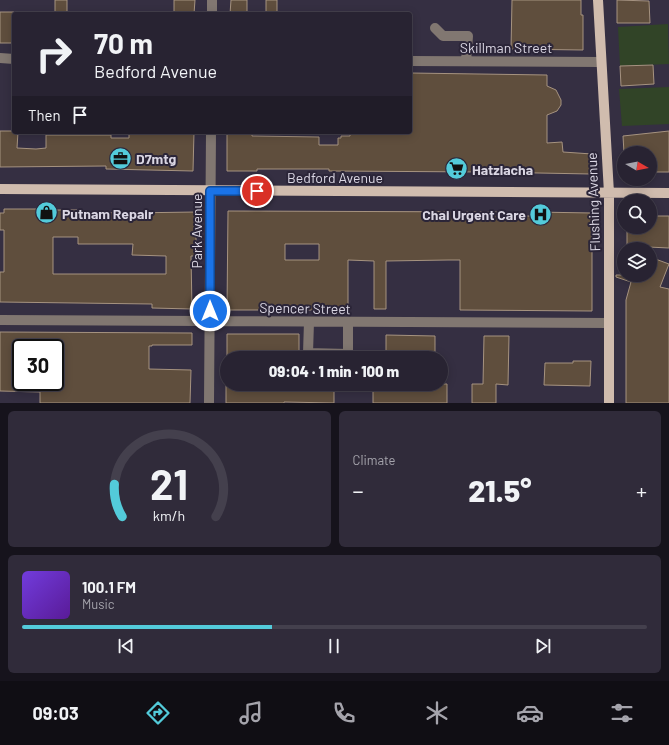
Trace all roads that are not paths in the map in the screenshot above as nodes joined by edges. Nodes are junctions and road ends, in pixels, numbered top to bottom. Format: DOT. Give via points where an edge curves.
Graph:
graph roads {
  1 [pos="212,0"];
  2 [pos="598,0"];
  3 [pos="212,12"];
  4 [pos="435,28"];
  5 [pos="0,58"];
  6 [pos="12,58"];
  7 [pos="412,61"];
  8 [pos="466,61"];
  9 [pos="601,62"];
  10 [pos="211,134"];
  11 [pos="0,189"];
  12 [pos="210,191"];
  13 [pos="609,193"];
  14 [pos="669,193"];
  15 [pos="0,320"];
  16 [pos="210,321"];
  17 [pos="309,322"];
  18 [pos="348,322"];
  19 [pos="609,323"];
  20 [pos="209,403"];
  21 [pos="609,403"];
  1 -- 3 [label="street"];
  2 -- 9 [label="main road, Flushing Avenue"];
  4 -- 8 [label="street" via="443,36 468,36"];
  5 -- 6 [label="street"];
  7 -- 8 [label="street, Skillman Street"];
  8 -- 9 [label="street, Skillman Street"];
  9 -- 13 [label="main road, Flushing Avenue"];
  10 -- 12 [label="street, Park Avenue"];
  11 -- 12 [label="main road, Bedford Avenue"];
  12 -- 13 [label="main road, Bedford Avenue"];
  12 -- 16 [label="street, Park Avenue"];
  13 -- 14 [label="main road, Bedford Avenue"];
  13 -- 19 [label="main road, Flushing Avenue"];
  15 -- 16 [label="street, Spencer Street"];
  16 -- 17 [label="street, Spencer Street"];
  16 -- 20 [label="street, Park Avenue"];
  17 -- 18 [label="street, Spencer Street"];
  17 -- 18 [label="street" via="308,354 348,354"];
  18 -- 19 [label="street, Spencer Street"];
  19 -- 21 [label="main road, Flushing Avenue"];
}
